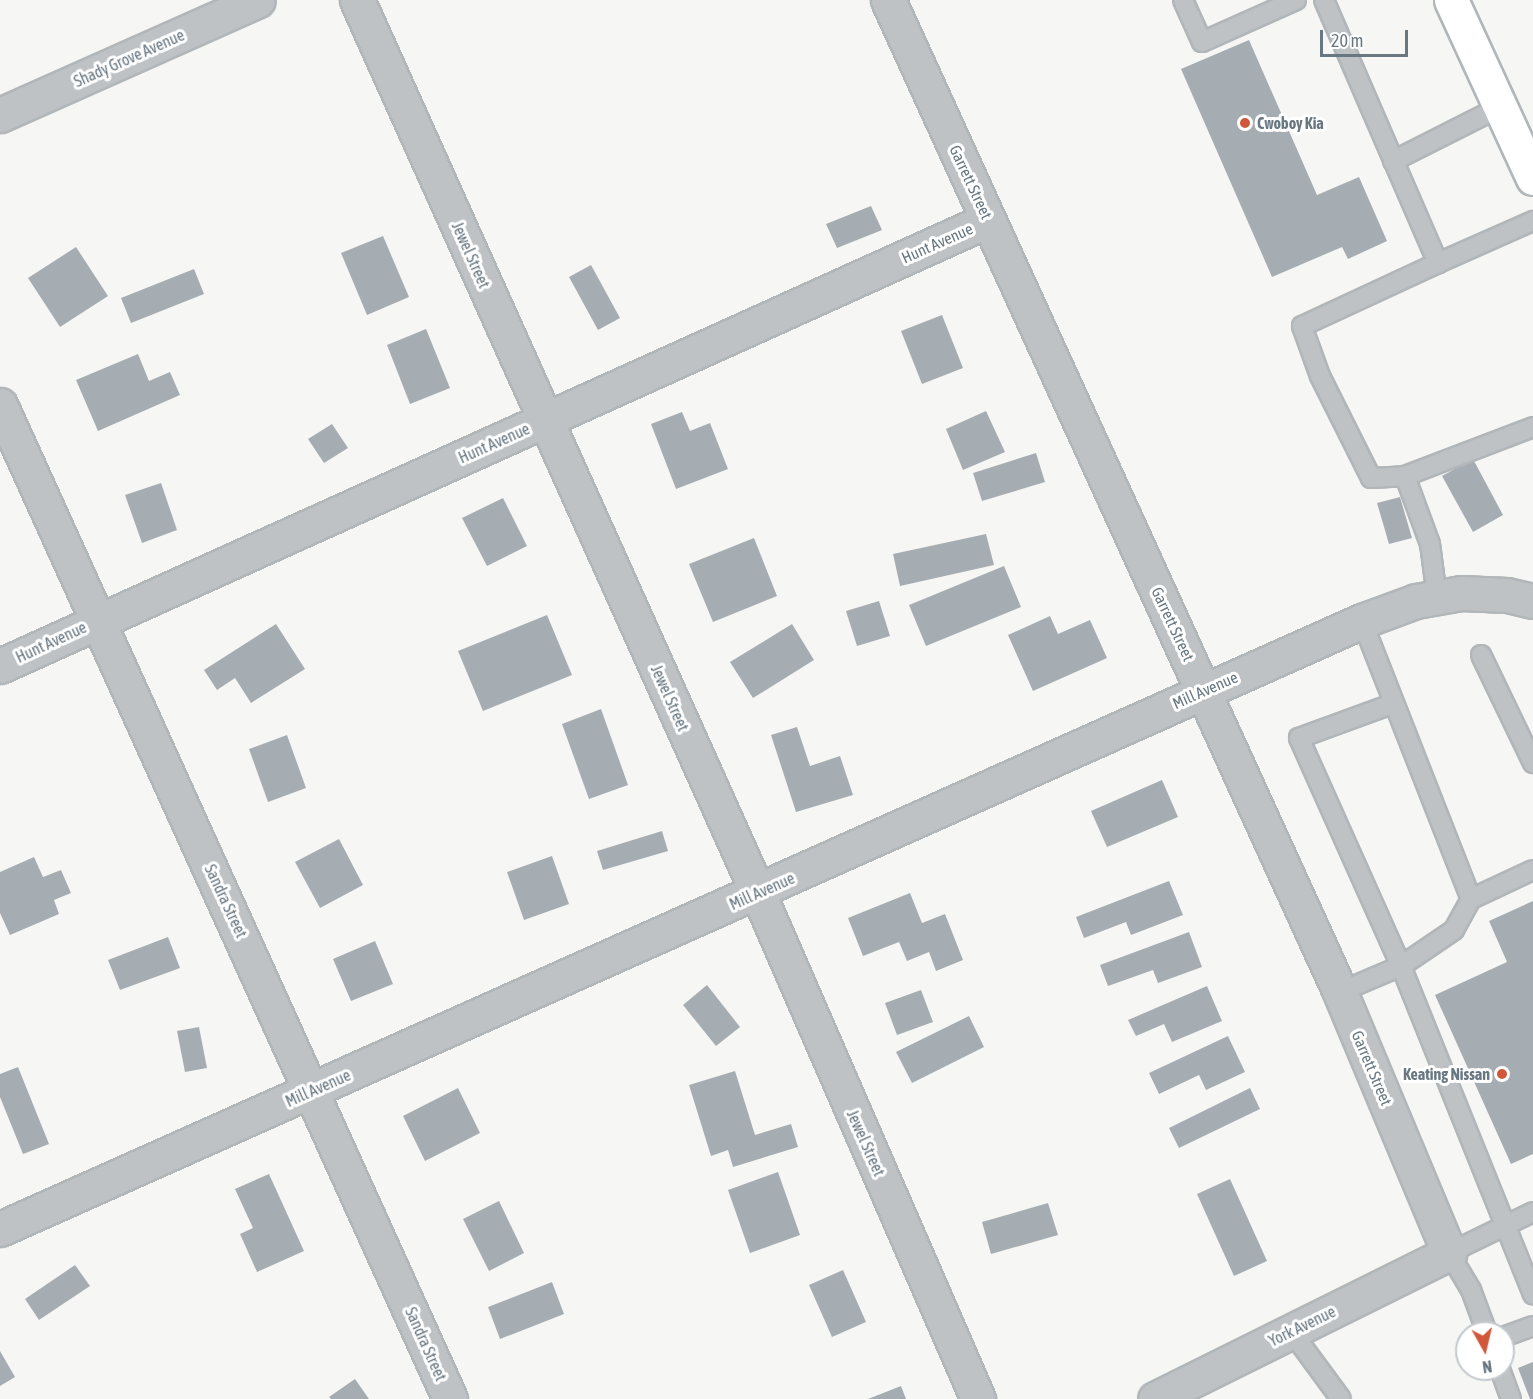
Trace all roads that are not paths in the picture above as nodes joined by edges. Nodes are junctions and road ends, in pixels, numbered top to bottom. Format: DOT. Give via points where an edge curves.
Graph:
graph roads {
  1 [pos="258,0"];
  2 [pos="357,0"];
  3 [pos="888,0"];
  4 [pos="1183,0"];
  5 [pos="1296,0"];
  6 [pos="1324,0"];
  7 [pos="1451,0"];
  8 [pos="1500,107"];
  9 [pos="0,115"];
  10 [pos="1393,160"];
  11 [pos="1533,178"];
  12 [pos="988,220"];
  13 [pos="1533,221"];
  14 [pos="1438,263"];
  15 [pos="0,405"];
  16 [pos="545,421"];
  17 [pos="1533,427"];
  18 [pos="1405,476"];
  19 [pos="1437,597"];
  20 [pos="1533,601"];
  21 [pos="98,621"];
  22 [pos="1362,621"];
  23 [pos="1481,655"];
  24 [pos="0,666"];
  25 [pos="1203,691"];
  26 [pos="1392,704"];
  27 [pos="1533,763"];
  28 [pos="1533,870"];
  29 [pos="758,893"];
  30 [pos="1471,899"];
  31 [pos="1401,966"];
  32 [pos="1340,992"];
  33 [pos="313,1091"];
  34 [pos="1533,1212"];
  35 [pos="1504,1227"];
  36 [pos="0,1229"];
  37 [pos="1449,1253"];
  38 [pos="1533,1294"];
  39 [pos="1483,1321"];
  40 [pos="1533,1326"];
  41 [pos="1291,1331"];
  42 [pos="1515,1333"];
  43 [pos="1504,1381"];
  44 [pos="450,1399"];
  45 [pos="978,1399"];
  46 [pos="1155,1399"];
  47 [pos="1341,1399"];
  48 [pos="1511,1399"];
  1 -- 9 [label="street, Shady Grove Avenue"];
  2 -- 16 [label="street, Jewel Street"];
  3 -- 12 [label="street, Garrett Street"];
  4 -- 5 [label="lane" via="1202,42"];
  6 -- 10 [label="lane"];
  7 -- 8 [label="main road"];
  8 -- 10 [label="lane"];
  8 -- 11 [label="main road"];
  10 -- 14 [label="lane"];
  12 -- 16 [label="street, Hunt Avenue"];
  12 -- 25 [label="street, Garrett Street"];
  13 -- 14 [label="lane"];
  14 -- 18 [label="lane" via="1302,326 1320,376 1371,478"];
  15 -- 21 [label="street, Sandra Street"];
  16 -- 21 [label="street, Hunt Avenue"];
  16 -- 29 [label="street, Jewel Street"];
  17 -- 18 [label="lane"];
  18 -- 19 [label="lane" via="1430,544"];
  19 -- 20 [label="street, Mill Avenue" via="1461,593 1507,595"];
  19 -- 22 [label="street, Mill Avenue"];
  21 -- 24 [label="street, Hunt Avenue"];
  21 -- 33 [label="street, Sandra Street"];
  22 -- 25 [label="street, Mill Avenue"];
  22 -- 26 [label="lane"];
  23 -- 27 [label="lane"];
  25 -- 29 [label="street, Mill Avenue"];
  25 -- 32 [label="street, Garrett Street"];
  26 -- 30 [label="lane"];
  26 -- 31 [label="lane" via="1299,738"];
  28 -- 30 [label="lane"];
  29 -- 33 [label="street, Mill Avenue"];
  29 -- 45 [label="street, Jewel Street"];
  30 -- 31 [label="lane" via="1454,930"];
  31 -- 32 [label="lane"];
  31 -- 35 [label="lane"];
  32 -- 37 [label="street, Garrett Street"];
  33 -- 36 [label="street, Mill Avenue"];
  33 -- 44 [label="street, Sandra Street"];
  34 -- 35 [label="lane"];
  35 -- 37 [label="lane"];
  35 -- 38 [label="lane"];
  37 -- 39 [label="lane" via="1471,1290"];
  37 -- 41 [label="street, York Avenue"];
  40 -- 42 [label="lane"];
  41 -- 46 [label="street, York Avenue"];
  41 -- 47 [label="lane"];
  43 -- 48 [label="lane"];
}
